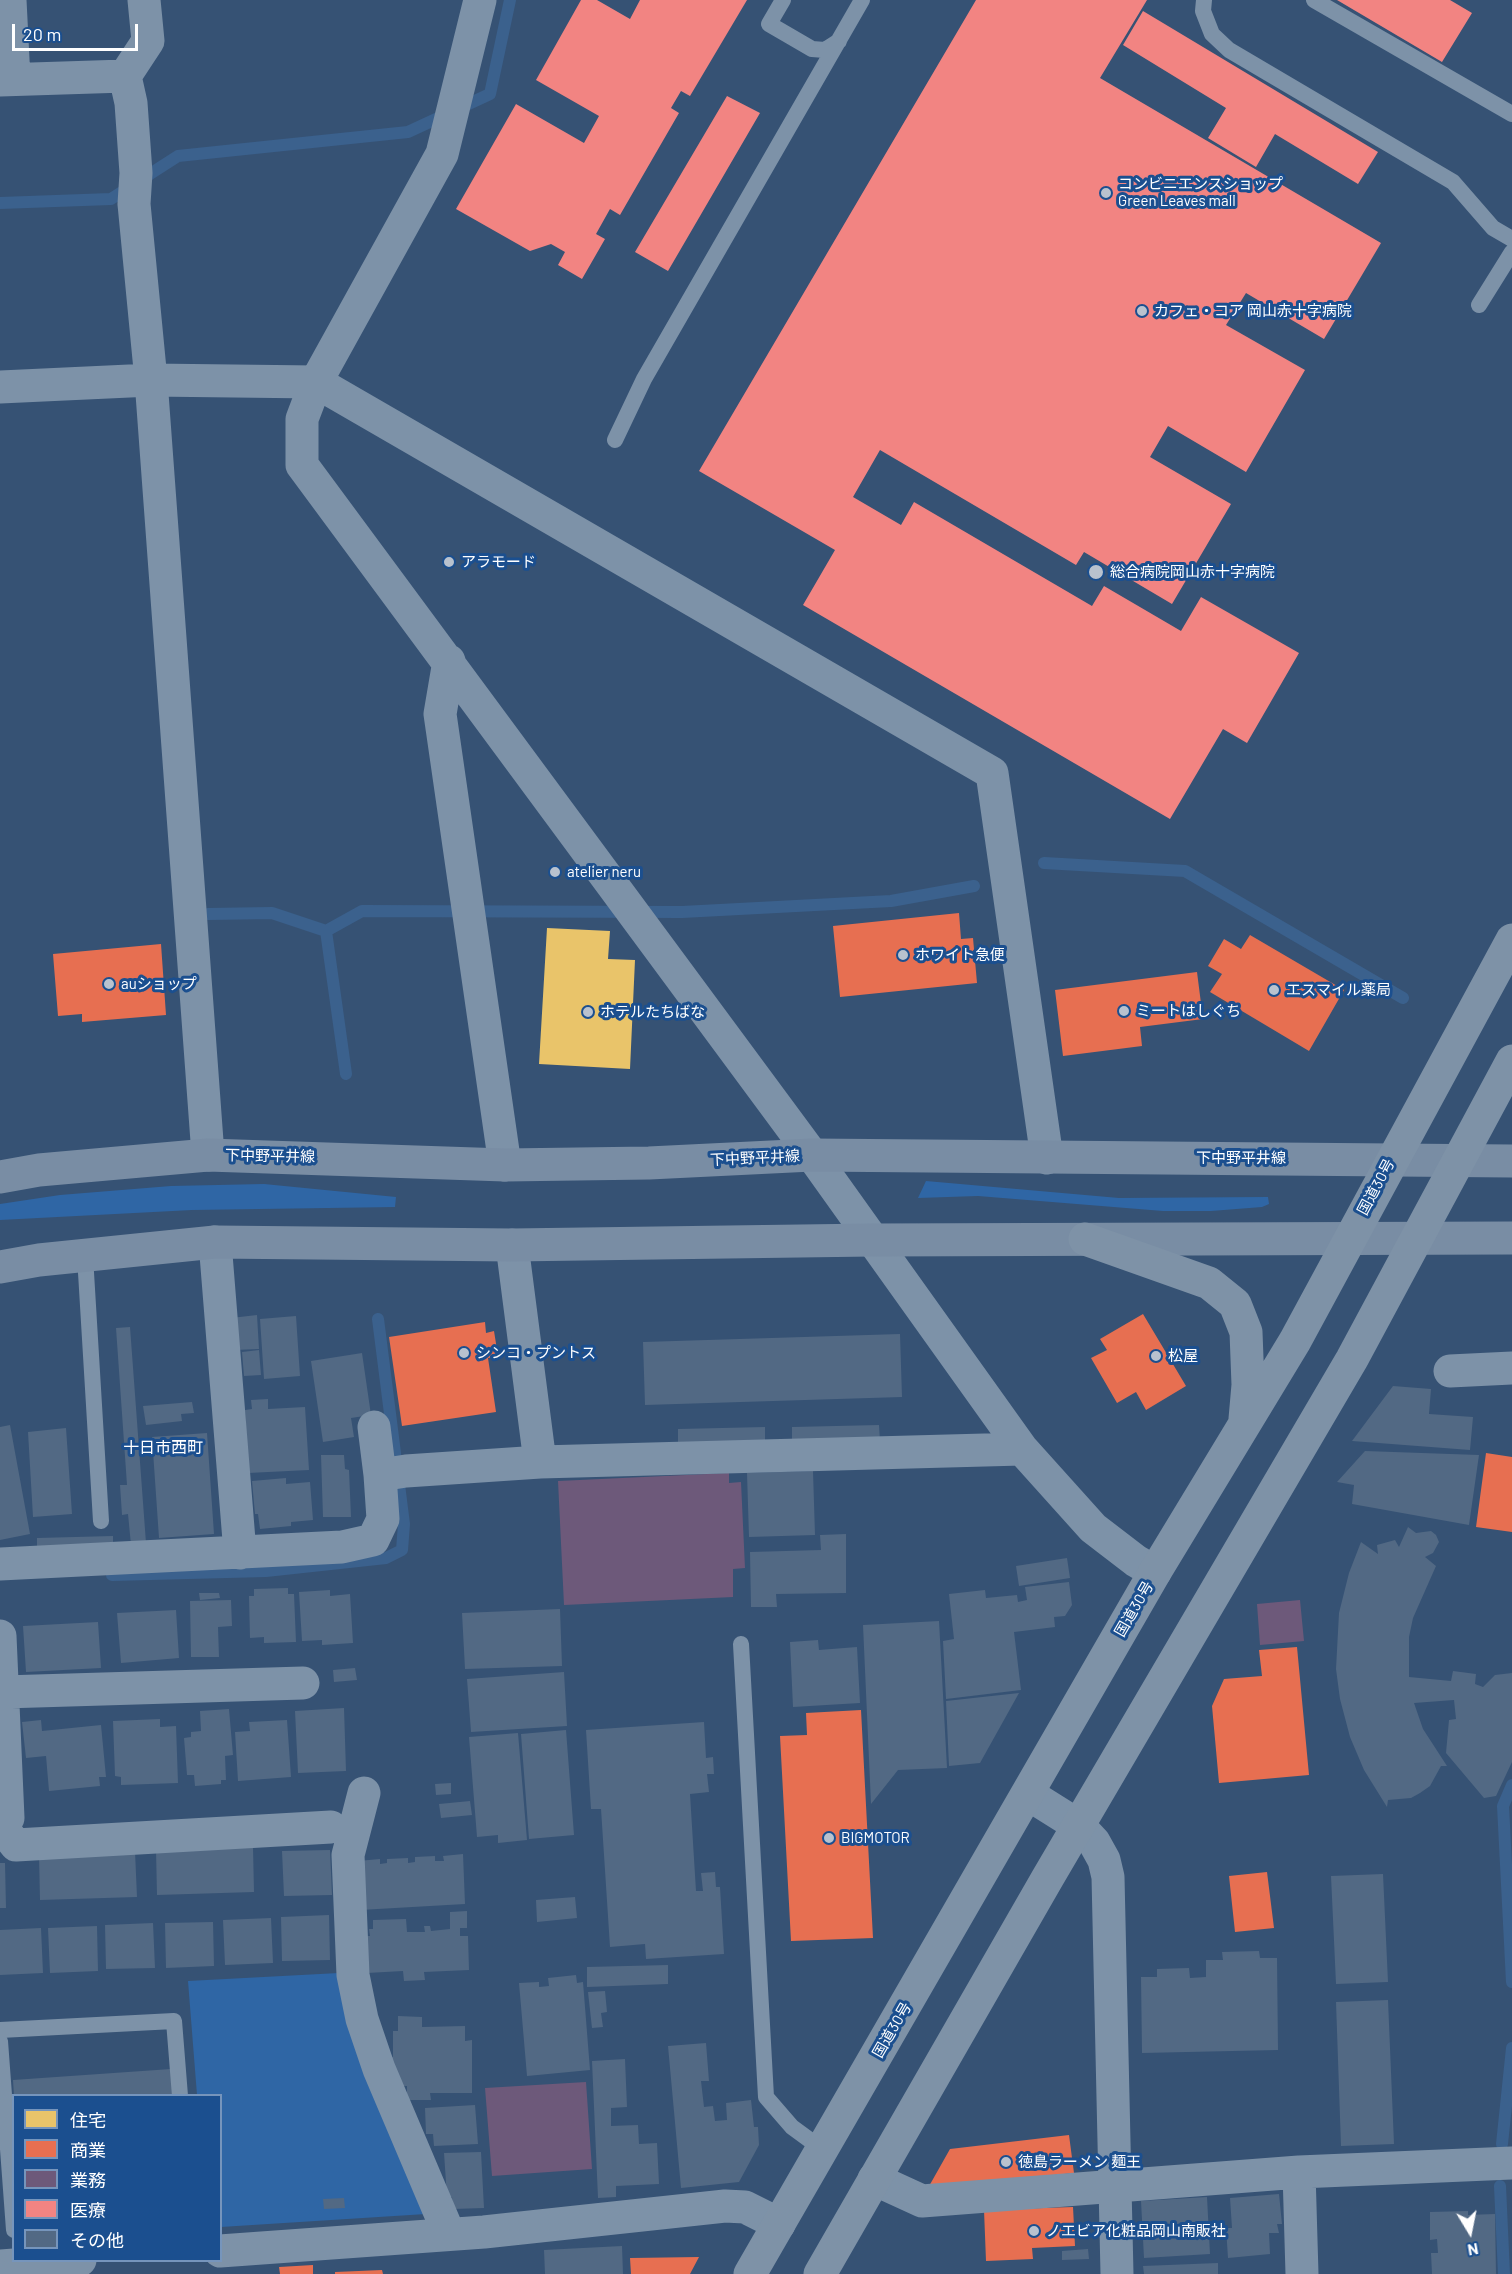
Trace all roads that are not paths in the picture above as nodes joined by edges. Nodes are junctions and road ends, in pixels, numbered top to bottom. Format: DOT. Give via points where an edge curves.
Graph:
graph roads {
  1 [pos="10,0"];
  2 [pos="144,0"];
  3 [pos="480,0"];
  4 [pos="783,0"];
  5 [pos="862,0"];
  6 [pos="1204,0"];
  7 [pos="1314,0"];
  8 [pos="839,41"];
  9 [pos="125,76"];
  10 [pos="7,80"];
  11 [pos="1512,114"];
  12 [pos="1512,239"];
  13 [pos="1512,252"];
  14 [pos="1479,305"];
  15 [pos="151,380"];
  16 [pos="316,382"];
  17 [pos="0,387"];
  18 [pos="615,440"];
  19 [pos="449,661"];
  20 [pos="1512,940"];
  21 [pos="1512,1061"];
  22 [pos="208,1155"];
  23 [pos="812,1155"];
  24 [pos="1047,1158"];
  25 [pos="1392,1159"];
  26 [pos="1459,1160"];
  27 [pos="1512,1161"];
  28 [pos="505,1165"];
  29 [pos="0,1177"];
  30 [pos="1350,1238"];
  31 [pos="1417,1238"];
  32 [pos="1512,1238"];
  33 [pos="1085,1239"];
  34 [pos="872,1240"];
  35 [pos="215,1242"];
  36 [pos="512,1245"];
  37 [pos="84,1256"];
  38 [pos="0,1267"];
  39 [pos="1512,1368"];
  40 [pos="1450,1371"];
  41 [pos="374,1427"];
  42 [pos="1244,1427"];
  43 [pos="1022,1449"];
  44 [pos="540,1462"];
  45 [pos="392,1473"];
  46 [pos="101,1521"];
  47 [pos="240,1553"];
  48 [pos="0,1564"];
  49 [pos="1155,1572"];
  50 [pos="0,1636"];
  51 [pos="741,1644"];
  52 [pos="303,1683"];
  53 [pos="3,1692"];
  54 [pos="364,1793"];
  55 [pos="1028,1794"];
  56 [pos="0,1819"];
  57 [pos="0,1826"];
  58 [pos="1079,1826"];
  59 [pos="332,1827"];
  60 [pos="0,2030"];
  61 [pos="0,2041"];
  62 [pos="180,2094"];
  63 [pos="822,2149"];
  64 [pos="11,2156"];
  65 [pos="1512,2163"];
  66 [pos="1299,2172"];
  67 [pos="874,2179"];
  68 [pos="12,2181"];
  69 [pos="1117,2184"];
  70 [pos="779,2224"];
  71 [pos="449,2234"];
  72 [pos="222,2251"];
  73 [pos="45,2262"];
  74 [pos="10,2264"];
  75 [pos="750,2274"];
  76 [pos="820,2274"];
  77 [pos="1117,2274"];
  78 [pos="1302,2274"];
  1 -- 10 [label="street"];
  2 -- 9 [label="street" via="148,41"];
  3 -- 16 [label="street" via="442,154"];
  4 -- 8 [label="lane" via="769,24 812,49 825,50"];
  5 -- 8 [label="lane"];
  6 -- 12 [label="lane" via="1203,11 1212,34 1229,50 1453,182 1493,228"];
  7 -- 11 [label="lane"];
  8 -- 18 [label="lane" via="644,379"];
  9 -- 10 [label="street"];
  9 -- 15 [label="street" via="131,103"];
  13 -- 14 [label="lane"];
  15 -- 16 [label="street"];
  15 -- 17 [label="street"];
  15 -- 22 [label="street"];
  16 -- 19 [label="street" via="302,419 302,465"];
  16 -- 24 [label="street" via="992,772"];
  19 -- 23 [label="street"];
  19 -- 28 [label="street" via="440,714"];
  20 -- 25 [label="highway, 国道30号"];
  21 -- 26 [label="highway"];
  22 -- 28 [label="street, 下中野平井線"];
  22 -- 29 [label="street, 下中野平井線"];
  23 -- 24 [label="street, 下中野平井線"];
  23 -- 28 [label="street, 下中野平井線"];
  23 -- 34 [label="street"];
  24 -- 25 [label="street, 下中野平井線"];
  25 -- 26 [label="street, 下中野平井線"];
  25 -- 30 [label="highway, 国道30号"];
  26 -- 27 [label="street, 下中野平井線"];
  26 -- 31 [label="highway"];
  30 -- 31 [label="street"];
  30 -- 33 [label="street"];
  30 -- 42 [label="highway, 国道30号"];
  31 -- 32 [label="street"];
  31 -- 58 [label="highway" via="1352,1359"];
  33 -- 34 [label="street"];
  33 -- 42 [label="highway" via="1209,1283 1234,1304 1246,1332 1248,1385"];
  34 -- 36 [label="street"];
  34 -- 43 [label="street"];
  35 -- 36 [label="street"];
  35 -- 37 [label="street"];
  35 -- 47 [label="street"];
  36 -- 44 [label="street"];
  37 -- 38 [label="street"];
  37 -- 46 [label="lane"];
  39 -- 40 [label="street"];
  41 -- 45 [label="street"];
  42 -- 49 [label="highway, 国道30号"];
  43 -- 44 [label="street"];
  43 -- 49 [label="street" via="1093,1528"];
  44 -- 45 [label="street"];
  45 -- 47 [label="street" via="383,1519 373,1540 342,1547"];
  47 -- 48 [label="street"];
  49 -- 55 [label="highway, 国道30号"];
  50 -- 53 [label="street"];
  51 -- 63 [label="lane" via="766,2097 792,2127"];
  52 -- 53 [label="street"];
  53 -- 56 [label="street" via="8,1818"];
  54 -- 71 [label="street" via="348,1855 353,1975 362,2019 380,2069"];
  55 -- 58 [label="street"];
  55 -- 63 [label="highway, 国道30号"];
  57 -- 59 [label="street" via="15,1845"];
  58 -- 67 [label="highway"];
  58 -- 69 [label="street" via="1094,1842 1108,1877"];
  60 -- 62 [label="lane" via="174,2021"];
  61 -- 64 [label="lane"];
  63 -- 70 [label="highway, 国道30号"];
  64 -- 68 [label="lane"];
  65 -- 66 [label="street"];
  66 -- 69 [label="street"];
  66 -- 78 [label="street"];
  67 -- 69 [label="street" via="922,2201"];
  67 -- 76 [label="highway"];
  69 -- 77 [label="street"];
  70 -- 71 [label="street" via="745,2207 725,2206"];
  70 -- 75 [label="highway, 国道30号"];
  71 -- 72 [label="street"];
  73 -- 74 [label="street"];
}
